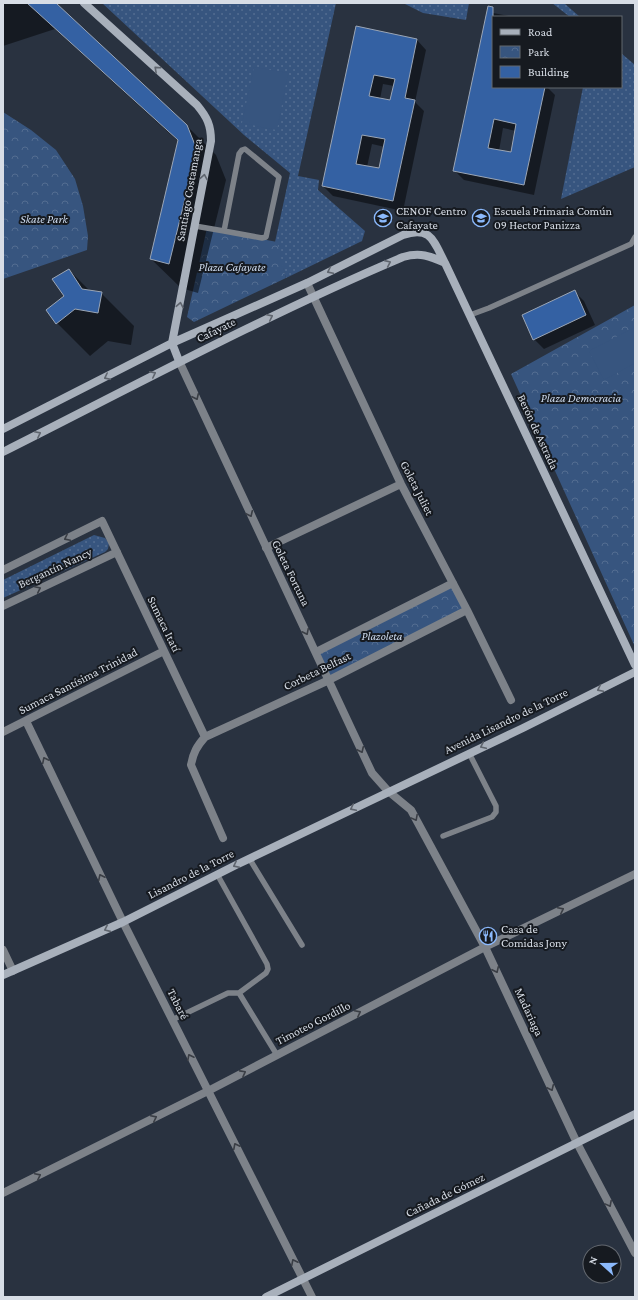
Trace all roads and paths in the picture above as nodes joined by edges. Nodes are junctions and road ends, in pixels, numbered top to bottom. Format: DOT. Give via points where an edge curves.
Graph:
graph roads {
  1 [pos="84,3"];
  2 [pos="195,226"];
  3 [pos="224,231"];
  4 [pos="403,235"];
  5 [pos="635,237"];
  6 [pos="445,263"];
  7 [pos="307,283"];
  8 [pos="313,297"];
  9 [pos="470,315"];
  10 [pos="172,343"];
  11 [pos="179,361"];
  12 [pos="3,429"];
  13 [pos="3,452"];
  14 [pos="401,484"];
  15 [pos="102,521"];
  16 [pos="266,548"];
  17 [pos="117,552"];
  18 [pos="3,570"];
  19 [pos="453,583"];
  20 [pos="3,606"];
  21 [pos="467,610"];
  22 [pos="164,651"];
  23 [pos="316,652"];
  24 [pos="635,665"];
  25 [pos="635,672"];
  26 [pos="329,680"];
  27 [pos="511,700"];
  28 [pos="26,721"];
  29 [pos="3,732"];
  30 [pos="205,737"];
  31 [pos="469,753"];
  32 [pos="388,791"];
  33 [pos="443,836"];
  34 [pos="223,838"];
  35 [pos="249,858"];
  36 [pos="217,874"];
  37 [pos="635,874"];
  38 [pos="123,922"];
  39 [pos="302,945"];
  40 [pos="485,947"];
  41 [pos="3,950"];
  42 [pos="13,971"];
  43 [pos="3,975"];
  44 [pos="238,993"];
  45 [pos="172,1020"];
  46 [pos="277,1055"];
  47 [pos="208,1091"];
  48 [pos="635,1114"];
  49 [pos="577,1143"];
  50 [pos="3,1193"];
  51 [pos="635,1253"];
  52 [pos="303,1279"];
  53 [pos="266,1297"];
  54 [pos="312,1297"];
  2 -- 1 [label="street, Santiago Costamanga, one-way" via="211,141 209,122 197,105"];
  2 -- 3 [label="lane"];
  10 -- 2 [label="street, Santiago Costamanga, one-way"];
  3 -- 3 [label="lane" via="262,238 268,233 279,177 245,149 239,154"];
  4 -- 6 [label="street, Berón de Astrada" via="420,231 427,234 433,239"];
  4 -- 7 [label="street, Cafayate, one-way"];
  5 -- 9 [label="lane" via="631,244"];
  8 -- 6 [label="street, Cafayate, one-way" via="413,254 433,257"];
  6 -- 9 [label="street, Berón de Astrada"];
  7 -- 8 [label="street, Goleta Juliet"];
  7 -- 10 [label="street, Cafayate"];
  11 -- 8 [label="street, Cafayate, one-way"];
  8 -- 14 [label="street, Goleta Juliet"];
  9 -- 24 [label="street, Berón de Astrada"];
  10 -- 11 [label="street"];
  10 -- 12 [label="street, Cafayate, one-way"];
  13 -- 11 [label="street, Cafayate, one-way"];
  11 -- 16 [label="street, Goleta Fortuna, one-way"];
  14 -- 16 [label="street"];
  14 -- 19 [label="street, Goleta Juliet"];
  15 -- 17 [label="street, Sumaca Itatí"];
  15 -- 18 [label="street, Bergantín Nancy, one-way"];
  16 -- 23 [label="street, Goleta Fortuna, one-way"];
  20 -- 17 [label="street, Bergantín Nancy, one-way"];
  17 -- 22 [label="street, Sumaca Itatí"];
  19 -- 21 [label="street, Goleta Juliet"];
  19 -- 23 [label="street, Corbeta Belfast"];
  21 -- 26 [label="street, Corbeta Belfast"];
  21 -- 27 [label="street, Goleta Juliet"];
  22 -- 28 [label="street, Sumaca Santísima Trinidad"];
  22 -- 30 [label="street, Sumaca Itatí"];
  23 -- 26 [label="street, Goleta Fortuna"];
  25 -- 31 [label="street, Avenida Lisandro de la Torre, one-way"];
  26 -- 30 [label="street, Corbeta Belfast"];
  26 -- 32 [label="street, Goleta Fortuna, one-way" via="372,773"];
  28 -- 29 [label="street, Sumaca Santísima Trinidad"];
  38 -- 28 [label="street, Tabaré, one-way"];
  30 -- 34 [label="street, Corbeta Belfast" via="197,746 191,765"];
  31 -- 32 [label="street, Avenida Lisandro de la Torre"];
  31 -- 33 [label="lane" via="496,806 496,812"];
  32 -- 35 [label="street, Lisandro de la Torre, one-way"];
  32 -- 40 [label="street, Madariaga, one-way" via="411,810"];
  35 -- 36 [label="street, Lisandro de la Torre, one-way"];
  35 -- 39 [label="lane"];
  36 -- 38 [label="street, Lisandro de la Torre"];
  36 -- 44 [label="lane" via="268,964 266,973"];
  40 -- 37 [label="street, Timoteo Gordillo, one-way"];
  38 -- 42 [label="street, Lisandro de la Torre, one-way"];
  38 -- 45 [label="street, Tabaré"];
  46 -- 40 [label="street, Timoteo Gordillo, one-way"];
  40 -- 49 [label="street, Madariaga, one-way"];
  41 -- 42 [label="street"];
  42 -- 43 [label="street, Lisandro de la Torre"];
  44 -- 45 [label="lane" via="228,993"];
  44 -- 46 [label="lane"];
  47 -- 45 [label="street, Tabaré, one-way"];
  47 -- 46 [label="street, Timoteo Gordillo, one-way"];
  50 -- 47 [label="street, Timoteo Gordillo, one-way"];
  52 -- 47 [label="street, Tabaré, one-way"];
  48 -- 49 [label="street, Cañada de Gómez"];
  49 -- 51 [label="street, Madariaga, one-way"];
  49 -- 52 [label="street, Cañada de Gómez"];
  52 -- 53 [label="street, Cañada de Gómez"];
  52 -- 54 [label="street, Tabaré"];
}
